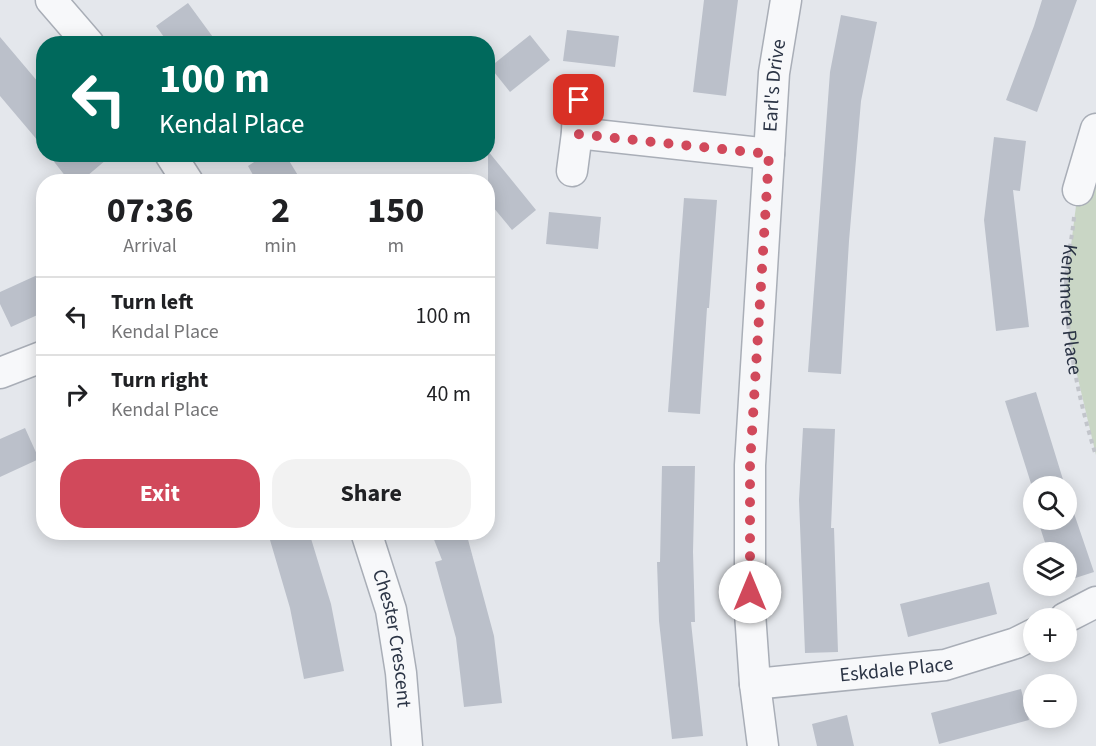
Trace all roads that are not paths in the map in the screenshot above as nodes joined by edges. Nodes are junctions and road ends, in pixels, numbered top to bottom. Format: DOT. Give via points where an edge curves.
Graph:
graph roads {
  1 [pos="51,0"];
  2 [pos="786,0"];
  3 [pos="82,36"];
  4 [pos="579,100"];
  5 [pos="1096,129"];
  6 [pos="577,134"];
  7 [pos="769,154"];
  8 [pos="572,171"];
  9 [pos="1078,190"];
  10 [pos="36,359"];
  11 [pos="0,373"];
  12 [pos="369,540"];
  13 [pos="1096,602"];
  14 [pos="1077,612"];
  15 [pos="1023,640"];
  16 [pos="755,684"];
  17 [pos="407,746"];
  18 [pos="763,746"];
  1 -- 3 [label="street"];
  2 -- 7 [label="street, Earl's Drive" via="774,73"];
  4 -- 6 [label="street"];
  5 -- 9 [label="street"];
  6 -- 7 [label="street"];
  6 -- 8 [label="street"];
  7 -- 16 [label="street, Earl's Drive" via="750,465 750,614"];
  10 -- 11 [label="street"];
  12 -- 17 [label="street, Chester Crescent" via="391,610"];
  13 -- 14 [label="street"];
  15 -- 16 [label="street, Eskdale Place" via="945,665"];
  16 -- 18 [label="street, Earl's Drive"];
}
